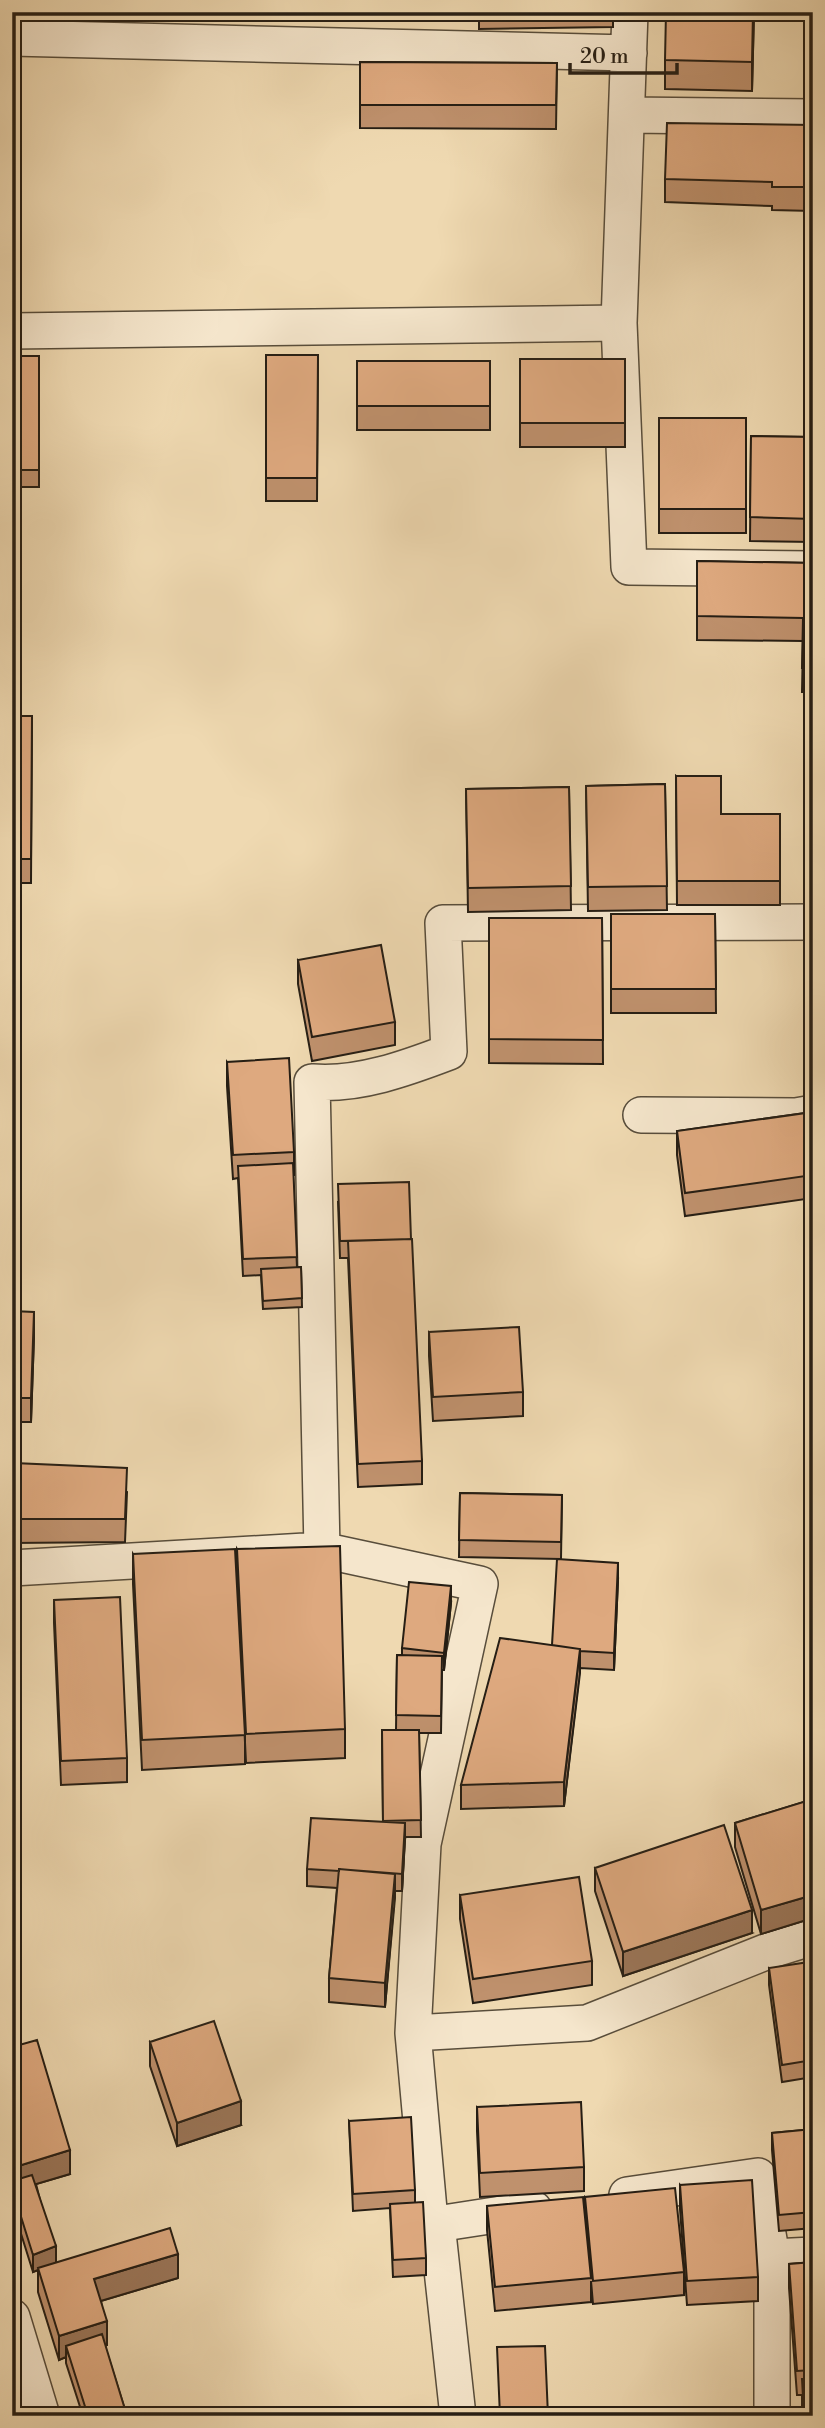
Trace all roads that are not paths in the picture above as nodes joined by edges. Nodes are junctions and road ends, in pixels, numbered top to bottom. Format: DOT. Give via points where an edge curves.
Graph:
graph roads {
  1 [pos="630,12"];
  2 [pos="12,38"];
  3 [pos="629,53"];
  4 [pos="628,115"];
  5 [pos="813,117"];
  6 [pos="619,323"];
  7 [pos="12,331"];
  8 [pos="813,569"];
  9 [pos="813,922"];
  10 [pos="813,1113"];
  11 [pos="641,1115"];
  12 [pos="322,1550"];
  13 [pos="12,1568"];
  14 [pos="813,1937"];
  15 [pos="413,2033"];
  16 [pos="437,2224"];
  17 [pos="813,2255"];
  18 [pos="772,2258"];
  19 [pos="12,2317"];
  20 [pos="42,2416"];
  21 [pos="458,2416"];
  22 [pos="772,2416"];
  1 -- 3 [label="street"];
  2 -- 3 [label="street"];
  3 -- 4 [label="street"];
  4 -- 5 [label="street"];
  4 -- 6 [label="street"];
  6 -- 7 [label="street"];
  6 -- 8 [label="street" via="629,567"];
  9 -- 12 [label="street" via="443,923 449,1052 406,1068 332,1084 312,1082"];
  10 -- 11 [label="street"];
  12 -- 13 [label="street"];
  12 -- 15 [label="street" via="480,1584 423,1844"];
  14 -- 15 [label="street" via="587,2023"];
  15 -- 16 [label="street" via="429,2210"];
  16 -- 18 [label="street" via="758,2176"];
  16 -- 21 [label="street"];
  17 -- 18 [label="street"];
  18 -- 22 [label="street"];
  19 -- 20 [label="street"];
}
